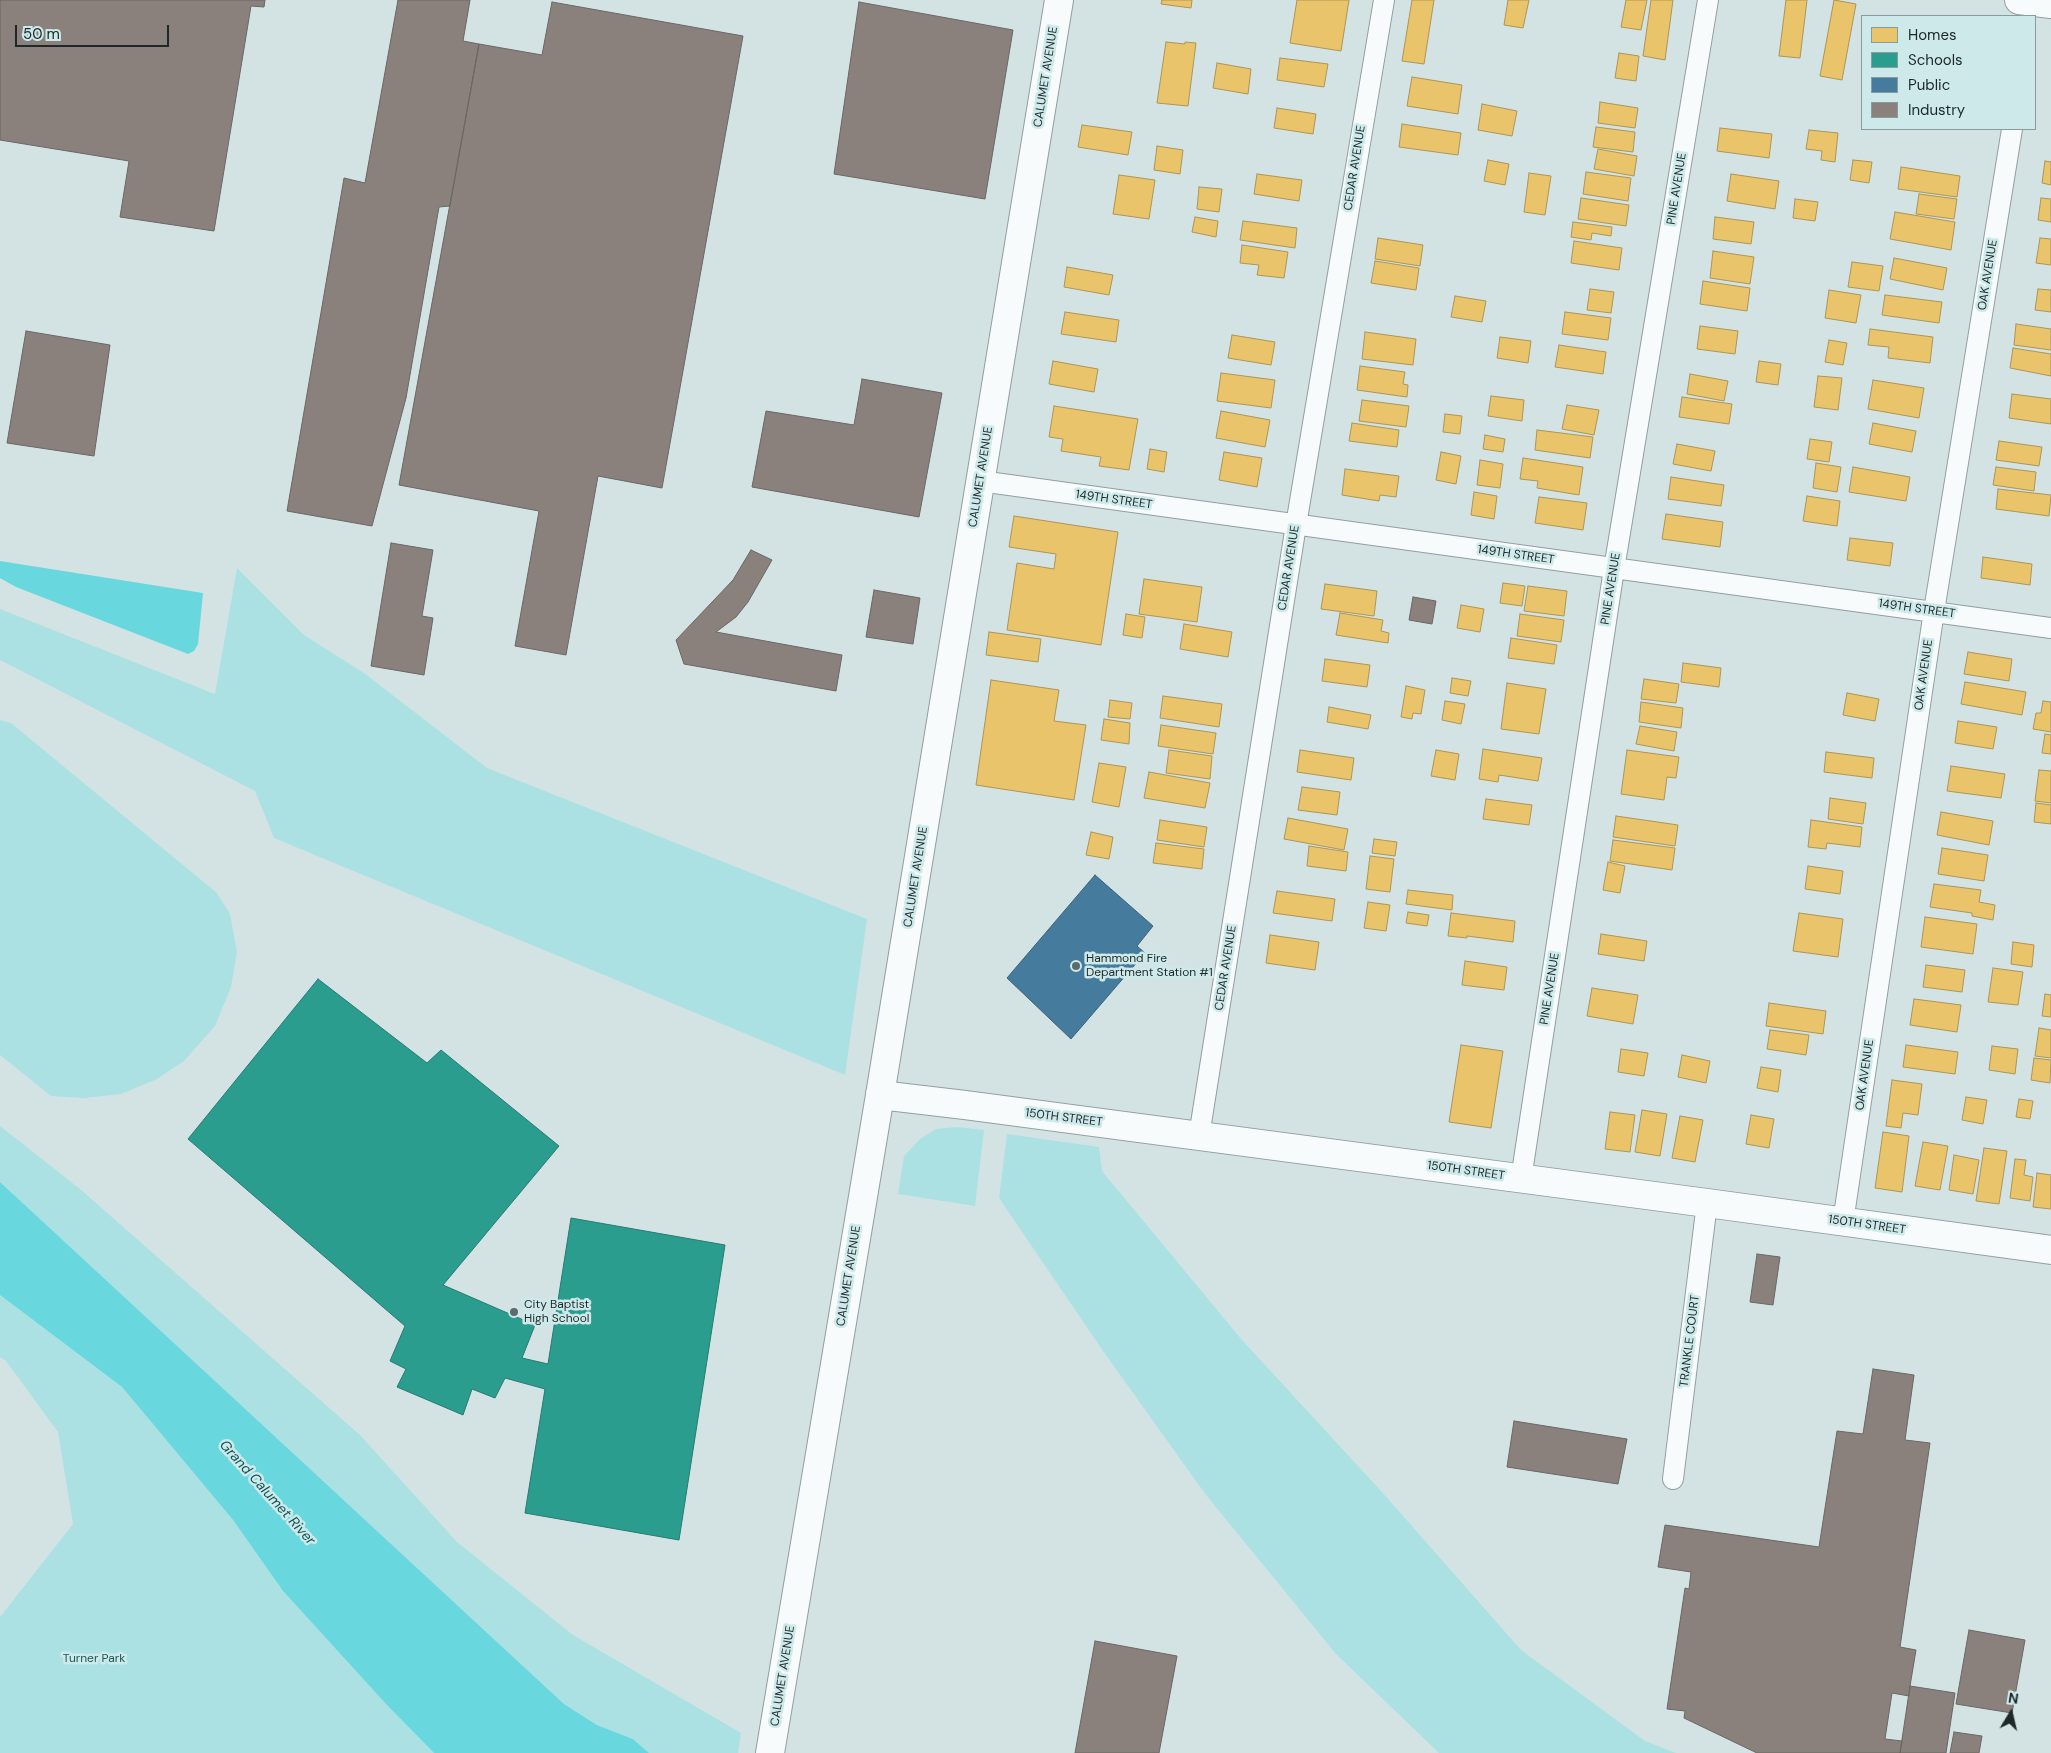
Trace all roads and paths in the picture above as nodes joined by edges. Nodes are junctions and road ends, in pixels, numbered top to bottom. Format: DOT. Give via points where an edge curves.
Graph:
graph roads {
  1 [pos="1059,0"];
  2 [pos="1384,0"];
  3 [pos="1708,0"];
  4 [pos="2012,130"];
  5 [pos="980,481"];
  6 [pos="1296,525"];
  7 [pos="1614,569"];
  8 [pos="1934,612"];
  9 [pos="2051,628"];
  10 [pos="880,1095"];
  11 [pos="1199,1136"];
  12 [pos="1521,1179"];
  13 [pos="1707,1203"];
  14 [pos="1843,1222"];
  15 [pos="2051,1250"];
  16 [pos="1672,1479"];
  17 [pos="770,1753"];
  1 -- 5 [label="main road, CALUMET AVENUE"];
  2 -- 6 [label="street, CEDAR AVENUE"];
  3 -- 7 [label="street, PINE AVENUE"];
  4 -- 8 [label="street, OAK AVENUE"];
  5 -- 6 [label="street, 149TH STREET"];
  5 -- 10 [label="main road, CALUMET AVENUE"];
  6 -- 7 [label="street, 149TH STREET"];
  6 -- 11 [label="street, CEDAR AVENUE"];
  7 -- 8 [label="street, 149TH STREET"];
  7 -- 12 [label="street, PINE AVENUE"];
  8 -- 9 [label="street, 149TH STREET"];
  8 -- 14 [label="street, OAK AVENUE"];
  10 -- 11 [label="main road, 150TH STREET"];
  10 -- 17 [label="main road, CALUMET AVENUE"];
  11 -- 12 [label="main road, 150TH STREET"];
  12 -- 13 [label="main road, 150TH STREET"];
  13 -- 14 [label="main road, 150TH STREET"];
  13 -- 16 [label="street, TRANKLE COURT"];
  14 -- 15 [label="main road, 150TH STREET"];
}
